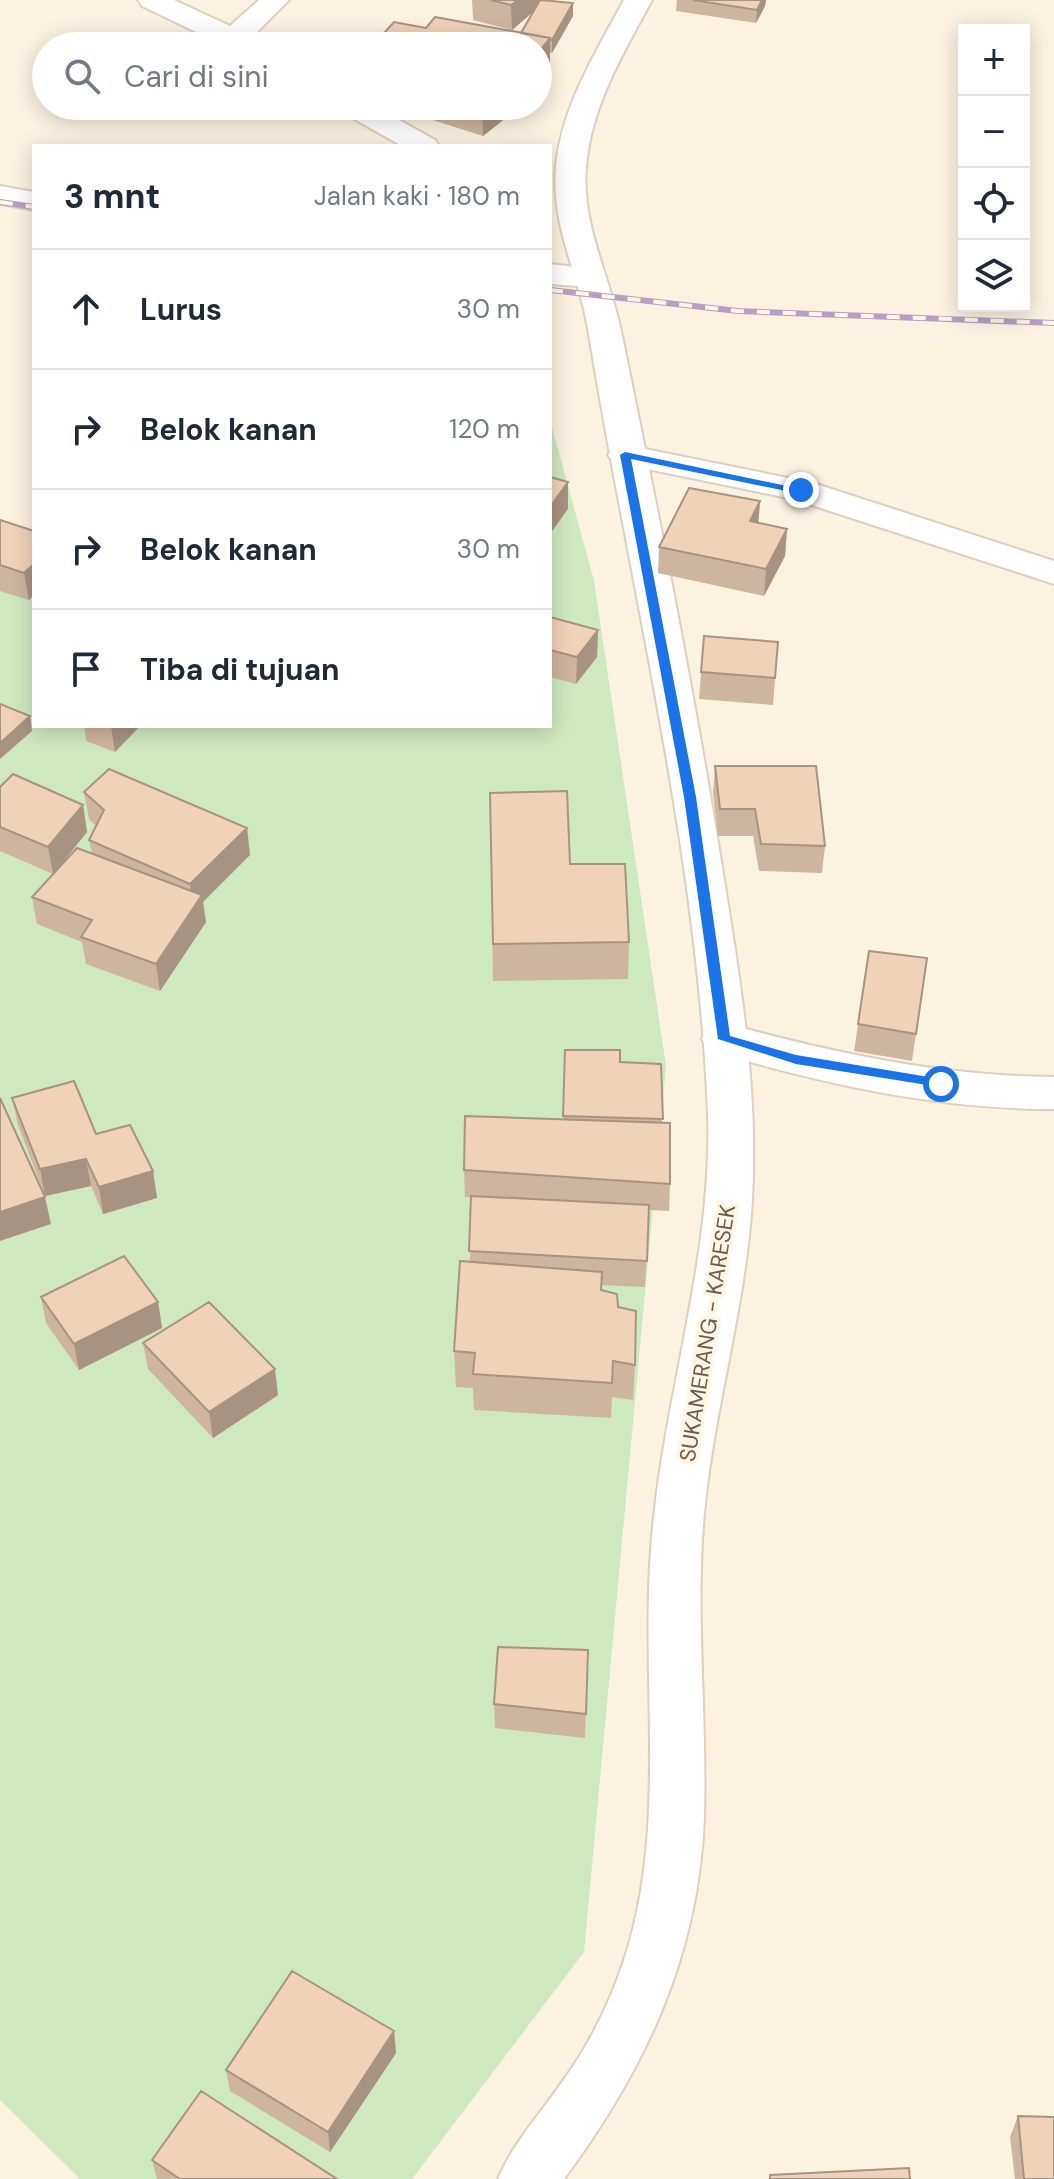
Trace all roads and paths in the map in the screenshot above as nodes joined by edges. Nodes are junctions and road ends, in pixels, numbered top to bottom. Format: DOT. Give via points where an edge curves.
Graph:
graph roads {
  1 [pos="152,0"];
  2 [pos="275,0"];
  3 [pos="638,0"];
  4 [pos="220,32"];
  5 [pos="249,32"];
  6 [pos="377,120"];
  7 [pos="420,144"];
  8 [pos="0,195"];
  9 [pos="32,201"];
  10 [pos="560,205"];
  11 [pos="570,275"];
  12 [pos="625,455"];
  13 [pos="1054,573"];
  14 [pos="724,1039"];
  15 [pos="1054,1093"];
  16 [pos="528,2179"];
  1 -- 4 [label="street"];
  2 -- 5 [label="street"];
  3 -- 10 [label="street, SUKAMERANG - KARESEK" via="582,112"];
  6 -- 7 [label="street"];
  8 -- 9 [label="street"];
  10 -- 11 [label="street, SUKAMERANG - KARESEK"];
  11 -- 12 [label="street, SUKAMERANG - KARESEK" via="604,329"];
  12 -- 13 [label="street" via="801,490"];
  12 -- 14 [label="street, SUKAMERANG - KARESEK" via="693,812"];
  14 -- 15 [label="street" via="873,1074 1015,1094"];
  14 -- 16 [label="street, SUKAMERANG - KARESEK" via="731,1106 729,1206 676,1539 671,1624 675,1837 665,1913 628,2024 592,2091"];
}
